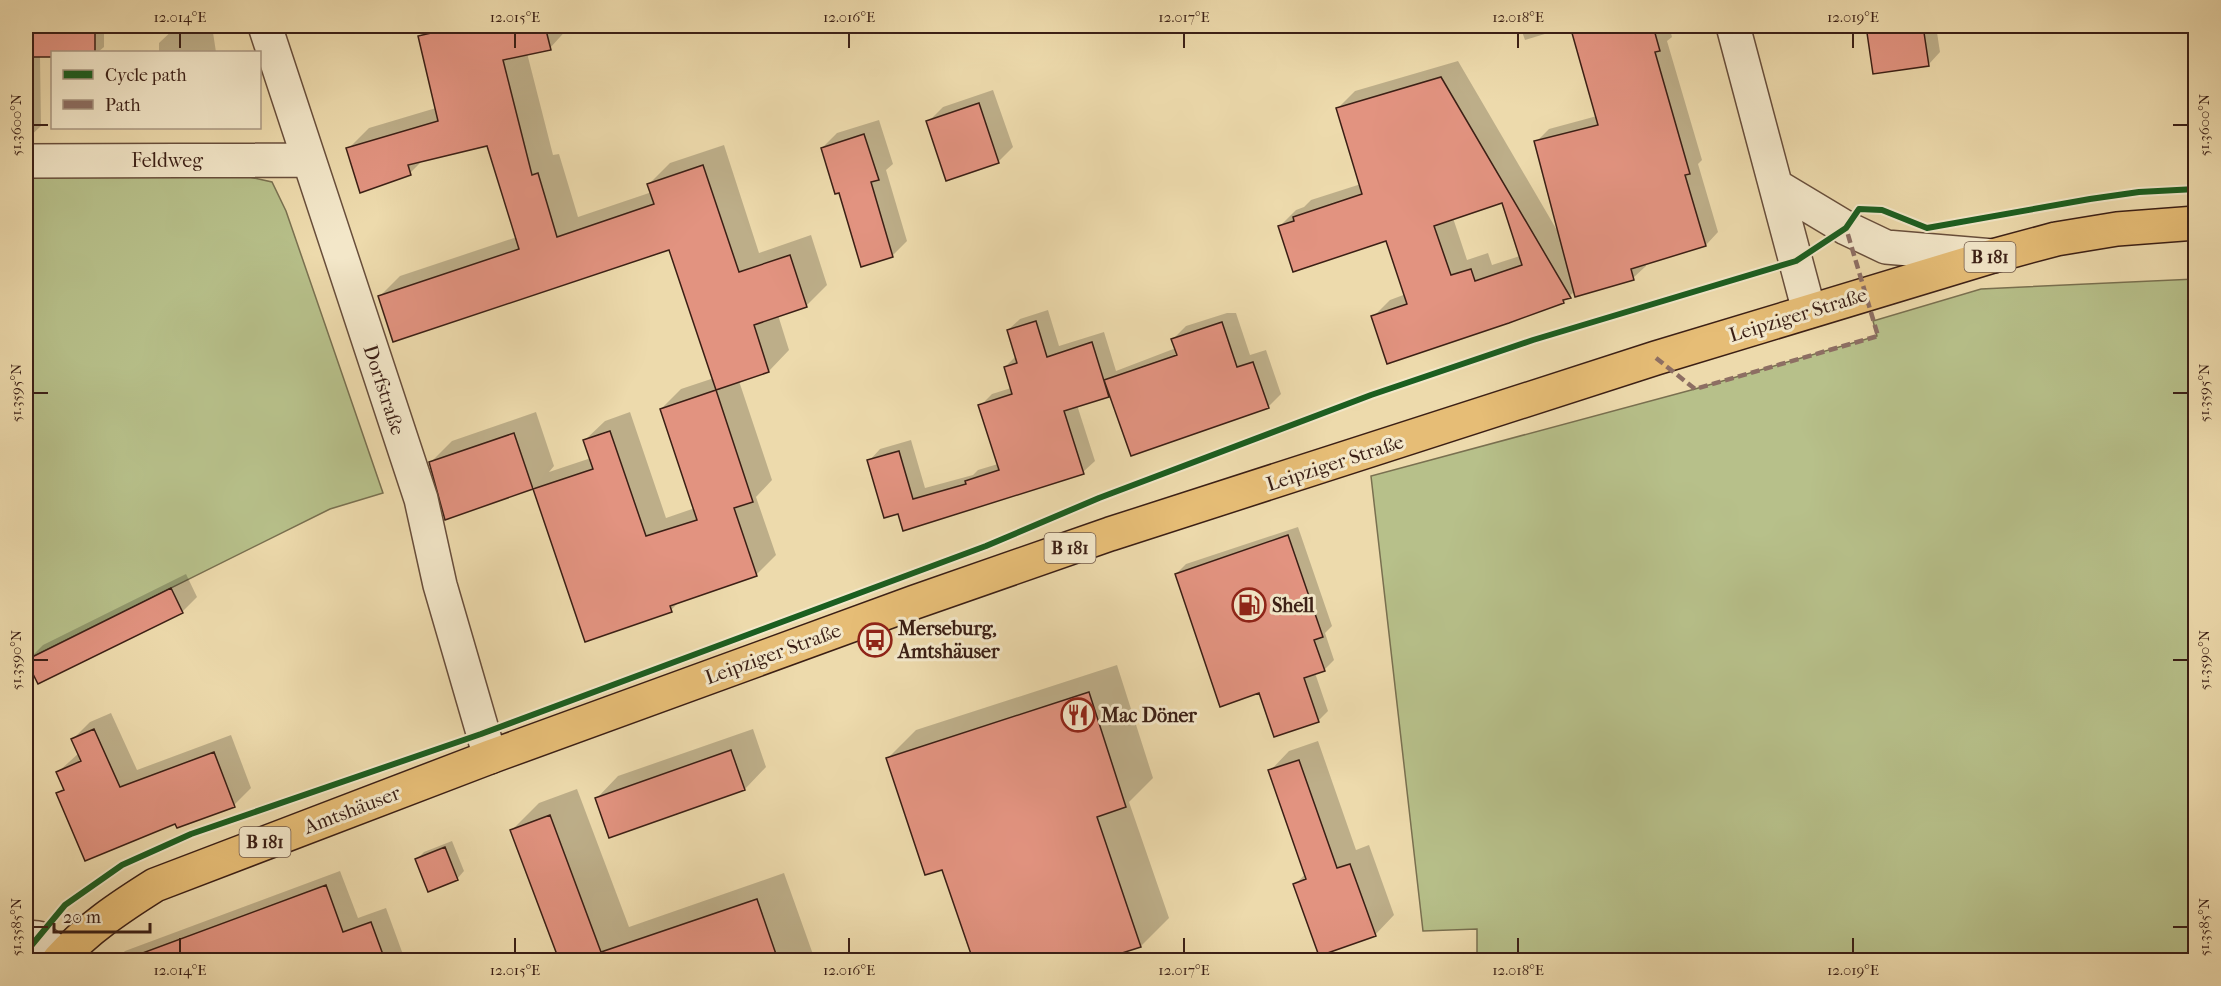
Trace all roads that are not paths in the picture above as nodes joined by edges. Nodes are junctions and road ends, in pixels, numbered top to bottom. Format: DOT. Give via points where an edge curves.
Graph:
graph roads {
  1 [pos="265,26"];
  2 [pos="1733,26"];
  3 [pos="309,160"];
  4 [pos="26,161"];
  5 [pos="1776,186"];
  6 [pos="2196,224"];
  7 [pos="1992,256"];
  8 [pos="1809,311"];
  9 [pos="490,758"];
  10 [pos="26,937"];
  11 [pos="61,959"];
  1 -- 3 [label="street, Dorfstraße"];
  2 -- 5 [label="street"];
  3 -- 4 [label="street, Feldweg"];
  3 -- 9 [label="street, Dorfstraße" via="421,499 440,585"];
  5 -- 7 [label="street" via="1886,247"];
  5 -- 8 [label="street"];
  6 -- 7 [label="main road, Leipziger Straße / B 181" via="2117,229"];
  7 -- 8 [label="main road, Leipziger Straße / B 181"];
  8 -- 9 [label="main road, Leipziger Straße / B 181" via="1110,534"];
  9 -- 11 [label="main road, Amtshäuser / B 181" via="155,885 112,912"];
  10 -- 11 [label="street, Amtshäuser" via="38,938"];
}
